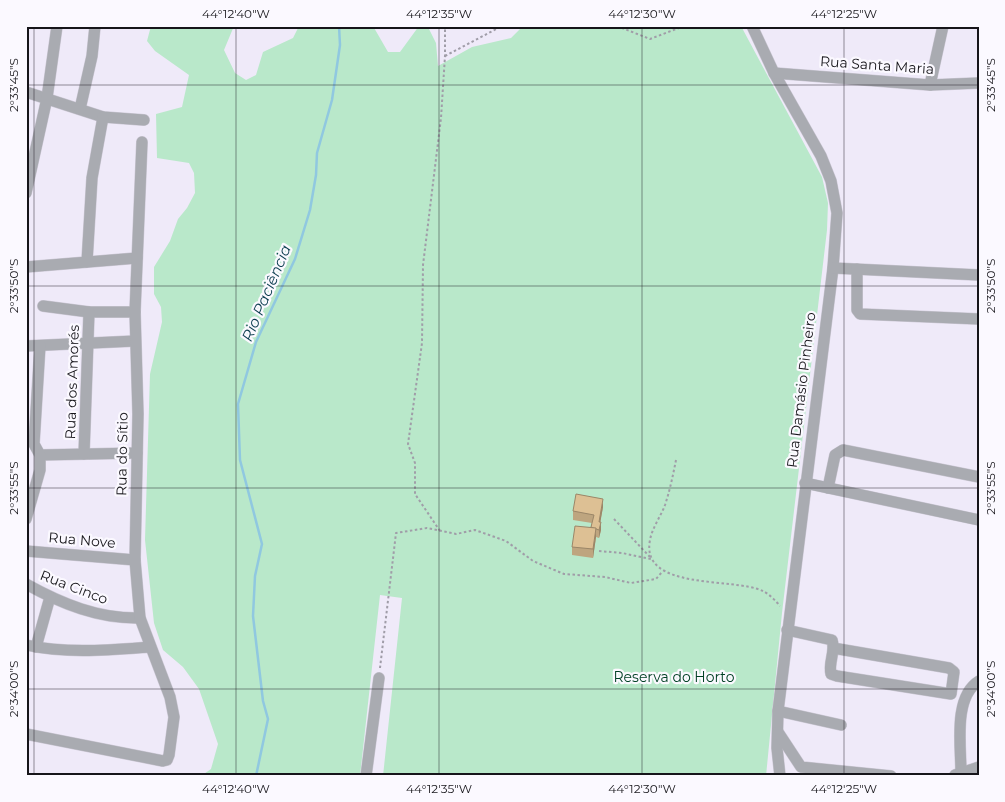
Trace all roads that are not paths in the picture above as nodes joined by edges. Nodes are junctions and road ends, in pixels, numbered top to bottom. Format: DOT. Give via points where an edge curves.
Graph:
graph roads {
  1 [pos="57,26"];
  2 [pos="94,26"];
  3 [pos="752,26"];
  4 [pos="943,26"];
  5 [pos="774,73"];
  6 [pos="979,83"];
  7 [pos="930,85"];
  8 [pos="26,92"];
  9 [pos="47,98"];
  10 [pos="80,110"];
  11 [pos="103,117"];
  12 [pos="144,120"];
  13 [pos="142,142"];
  14 [pos="30,155"];
  15 [pos="26,193"];
  16 [pos="137,258"];
  17 [pos="87,262"];
  18 [pos="26,267"];
  19 [pos="833,268"];
  20 [pos="857,269"];
  21 [pos="979,275"];
  22 [pos="42,306"];
  23 [pos="90,312"];
  24 [pos="135,312"];
  25 [pos="979,319"];
  26 [pos="135,341"];
  27 [pos="89,344"];
  28 [pos="26,346"];
  29 [pos="40,346"];
  30 [pos="30,420"];
  31 [pos="84,454"];
  32 [pos="137,454"];
  33 [pos="40,455"];
  34 [pos="979,477"];
  35 [pos="805,483"];
  36 [pos="828,488"];
  37 [pos="26,519"];
  38 [pos="979,520"];
  39 [pos="26,551"];
  40 [pos="135,560"];
  41 [pos="26,584"];
  42 [pos="50,597"];
  43 [pos="140,618"];
  44 [pos="787,630"];
  45 [pos="31,646"];
  46 [pos="150,647"];
  47 [pos="833,648"];
  48 [pos="379,678"];
  49 [pos="979,682"];
  50 [pos="778,711"];
  51 [pos="841,725"];
  52 [pos="777,731"];
  53 [pos="26,734"];
  54 [pos="979,767"];
  55 [pos="800,772"];
  56 [pos="850,774"];
  57 [pos="957,774"];
  58 [pos="366,776"];
  59 [pos="780,776"];
  60 [pos="891,776"];
  1 -- 9 [label="street"];
  2 -- 10 [label="street" via="92,56"];
  3 -- 5 [label="street, Rua Damásio Pinheiro"];
  4 -- 7 [label="street"];
  5 -- 7 [label="street, Rua Santa Maria"];
  5 -- 19 [label="street, Rua Damásio Pinheiro" via="821,156 831,181 836,213"];
  6 -- 7 [label="street, Rua Santa Maria"];
  8 -- 9 [label="street"];
  9 -- 10 [label="street"];
  9 -- 14 [label="street"];
  10 -- 11 [label="street"];
  11 -- 12 [label="street"];
  11 -- 17 [label="street" via="92,178"];
  13 -- 16 [label="street, Rua do Sítio"];
  14 -- 15 [label="street"];
  16 -- 17 [label="street"];
  16 -- 24 [label="street, Rua do Sítio"];
  17 -- 18 [label="street"];
  19 -- 20 [label="street"];
  19 -- 35 [label="street, Rua Damásio Pinheiro"];
  20 -- 21 [label="street"];
  20 -- 25 [label="street" via="857,310 860,314"];
  22 -- 23 [label="street"];
  23 -- 24 [label="street"];
  23 -- 27 [label="street, Rua dos Amorés"];
  24 -- 26 [label="street, Rua do Sítio"];
  26 -- 27 [label="street"];
  26 -- 32 [label="street, Rua do Sítio"];
  27 -- 29 [label="street"];
  27 -- 31 [label="street, Rua dos Amorés"];
  28 -- 29 [label="street"];
  29 -- 30 [label="street"];
  30 -- 33 [label="street" via="34,444"];
  31 -- 32 [label="street"];
  31 -- 33 [label="street"];
  32 -- 40 [label="street, Rua do Sítio"];
  33 -- 37 [label="street" via="40,470"];
  34 -- 36 [label="street" via="840,450 835,455"];
  35 -- 36 [label="street"];
  35 -- 44 [label="street, Rua Damásio Pinheiro"];
  36 -- 38 [label="street"];
  39 -- 40 [label="street, Rua Nove"];
  40 -- 43 [label="street, Rua do Sítio"];
  41 -- 42 [label="street, Rua Cinco"];
  42 -- 43 [label="street, Rua Cinco" via="92,613"];
  42 -- 45 [label="street"];
  43 -- 46 [label="street, Rua do Sítio"];
  44 -- 47 [label="street" via="829,638"];
  44 -- 50 [label="street, Rua Damásio Pinheiro"];
  45 -- 46 [label="street" via="82,650"];
  46 -- 53 [label="street, Rua do Sítio" via="170,697 174,717 167,760"];
  47 -- 47 [label="street" via="831,674 951,694 954,672 949,668"];
  48 -- 58 [label="street"];
  49 -- 57 [label="street" via="972,686 962,701"];
  50 -- 51 [label="street"];
  50 -- 52 [label="street, Rua Damásio Pinheiro"];
  52 -- 55 [label="street"];
  52 -- 59 [label="street, Rua Damásio Pinheiro"];
  54 -- 57 [label="street"];
  55 -- 56 [label="street"];
  56 -- 60 [label="street"];
}
